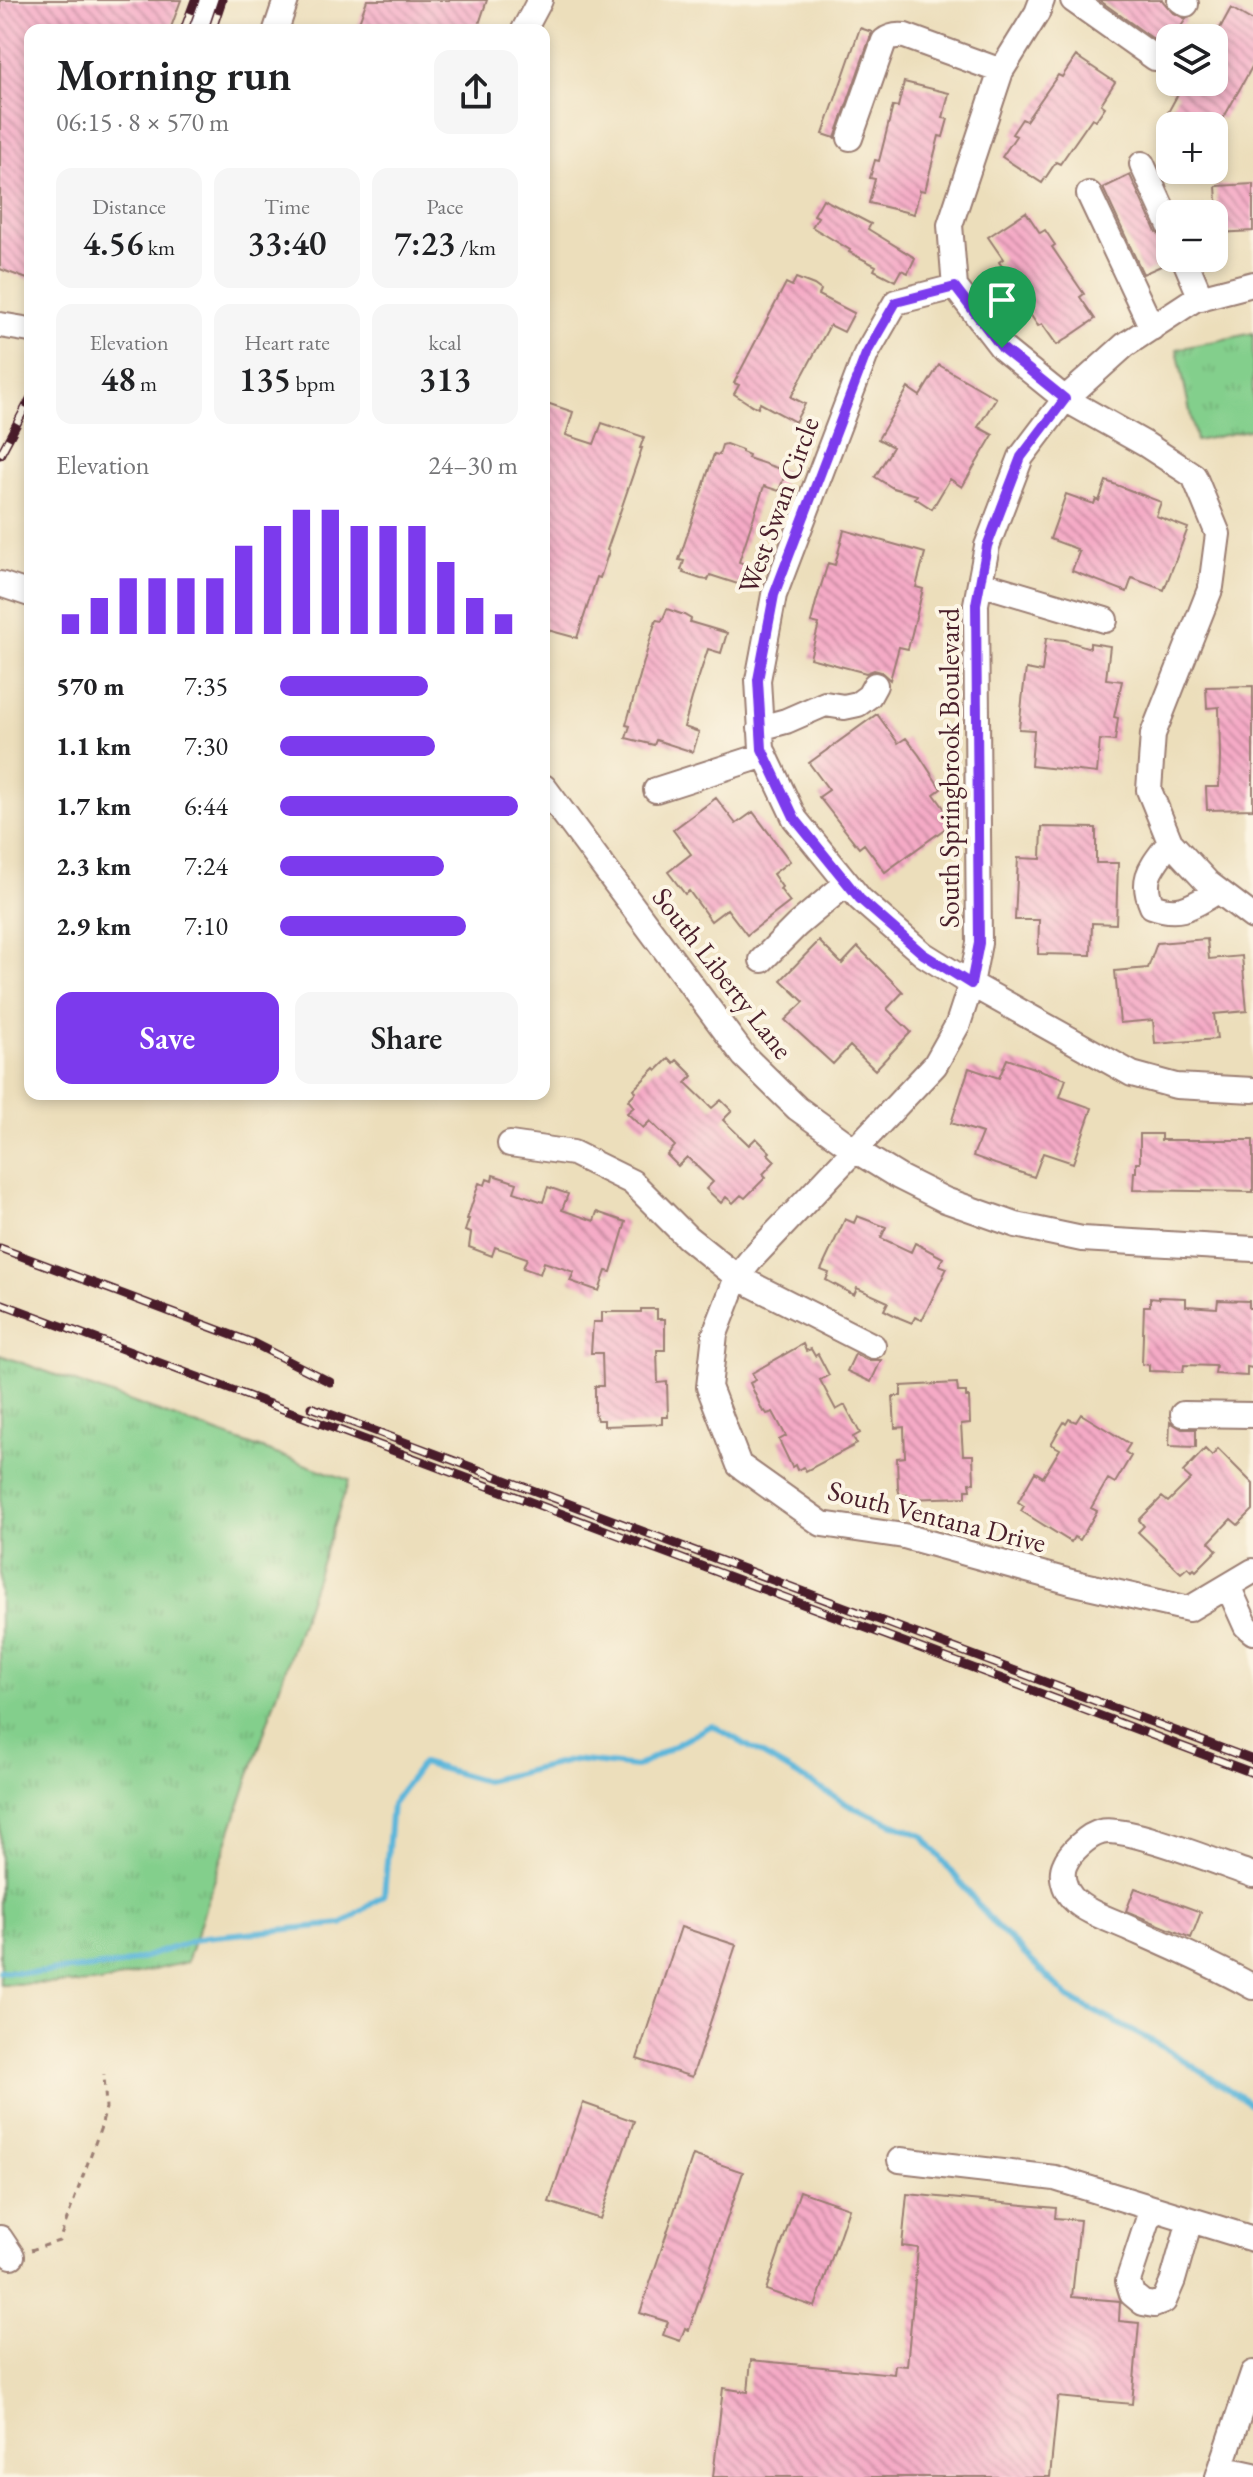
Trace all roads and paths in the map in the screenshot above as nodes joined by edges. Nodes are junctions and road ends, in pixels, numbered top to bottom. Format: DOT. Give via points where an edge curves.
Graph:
graph roads {
  1 [pos="209,0"];
  2 [pos="286,0"];
  3 [pos="540,0"];
  4 [pos="1042,0"];
  5 [pos="1073,0"];
  6 [pos="200,24"];
  7 [pos="278,24"];
  8 [pos="527,24"];
  9 [pos="1155,58"];
  10 [pos="1001,71"];
  11 [pos="850,138"];
  12 [pos="1142,164"];
  13 [pos="1089,194"];
  14 [pos="1158,200"];
  15 [pos="1190,272"];
  16 [pos="1253,284"];
  17 [pos="955,287"];
  18 [pos="1201,298"];
  19 [pos="0,325"];
  20 [pos="1152,328"];
  21 [pos="24,329"];
  22 [pos="1065,399"];
  23 [pos="980,583"];
  24 [pos="0,584"];
  25 [pos="24,592"];
  26 [pos="1105,620"];
  27 [pos="875,685"];
  28 [pos="760,728"];
  29 [pos="765,755"];
  30 [pos="656,790"];
  31 [pos="550,795"];
  32 [pos="1170,842"];
  33 [pos="847,883"];
  34 [pos="1218,891"];
  35 [pos="1253,917"];
  36 [pos="762,960"];
  37 [pos="971,984"];
  38 [pos="1253,1090"];
  39 [pos="510,1144"];
  40 [pos="855,1150"];
  41 [pos="1253,1249"];
  42 [pos="737,1277"];
  43 [pos="873,1346"];
  44 [pos="1183,1414"];
  45 [pos="1253,1415"];
  46 [pos="1253,1571"];
  47 [pos="1228,1586"];
  48 [pos="1253,1632"];
  49 [pos="1253,1875"];
  50 [pos="1253,1987"];
  51 [pos="104,2074"];
  52 [pos="900,2160"];
  53 [pos="1152,2208"];
  54 [pos="1190,2220"];
  55 [pos="1253,2239"];
  56 [pos="6,2247"];
  57 [pos="1253,2373"];
  58 [pos="1243,2435"];
  59 [pos="1219,2473"];
  60 [pos="1253,2475"];
  1 -- 6 [label="street"];
  2 -- 7 [label="street"];
  3 -- 8 [label="street"];
  4 -- 10 [label="street"];
  5 -- 9 [label="street"];
  10 -- 11 [label="street" via="896,35 884,41"];
  10 -- 17 [label="street" via="950,225"];
  12 -- 14 [label="street"];
  13 -- 20 [label="street"];
  15 -- 18 [label="street"];
  16 -- 18 [label="street, South Springbrook Boulevard"];
  17 -- 22 [label="street" via="1002,348"];
  17 -- 28 [label="street, West Swan Circle" via="896,302 866,354 774,595 758,680"];
  18 -- 20 [label="street, South Springbrook Boulevard"];
  19 -- 21 [label="street"];
  20 -- 22 [label="street, South Springbrook Boulevard"];
  22 -- 23 [label="street, South Springbrook Boulevard" via="1021,457 987,546"];
  22 -- 32 [label="street" via="1194,476 1218,534 1211,587 1153,734 1149,790"];
  23 -- 26 [label="street"];
  23 -- 37 [label="street, South Springbrook Boulevard" via="979,943"];
  24 -- 25 [label="street"];
  27 -- 28 [label="street" via="858,704 825,704"];
  28 -- 29 [label="street, West Swan Circle"];
  29 -- 30 [label="street"];
  29 -- 33 [label="street, West Swan Circle" via="795,819"];
  31 -- 40 [label="street, South Liberty Lane" via="744,1056 797,1108"];
  32 -- 34 [label="street"];
  32 -- 34 [label="street" via="1149,871 1145,889 1152,906 1169,912 1191,907"];
  33 -- 36 [label="street"];
  33 -- 37 [label="street, West Swan Circle" via="923,954"];
  34 -- 35 [label="street"];
  37 -- 38 [label="street, West Swan Circle" via="1132,1074 1176,1086"];
  37 -- 40 [label="street, South Springbrook Boulevard" via="958,1024 935,1065"];
  39 -- 42 [label="street" via="573,1153 632,1182"];
  40 -- 41 [label="street, South Liberty Lane" via="945,1200 1016,1225 1082,1239"];
  40 -- 42 [label="street, South Ventana Drive"];
  42 -- 43 [label="street"];
  42 -- 47 [label="street, South Ventana Drive" via="715,1334 709,1387 739,1465 822,1524 904,1536 1189,1609"];
  44 -- 45 [label="street"];
  46 -- 47 [label="street, South Ventana Drive"];
  47 -- 48 [label="street"];
  49 -- 50 [label="street" via="1124,1831 1100,1832 1087,1839 1062,1869 1071,1897 1084,1908"];
  51 -- 56 [label="path" via="101,2127 59,2241"];
  52 -- 53 [label="street" via="1055,2178"];
  53 -- 54 [label="street"];
  53 -- 54 [label="street" via="1128,2281 1132,2294 1143,2303 1164,2301"];
  54 -- 55 [label="street"];
  57 -- 58 [label="street"];
  58 -- 59 [label="street"];
  59 -- 60 [label="street"];
}
